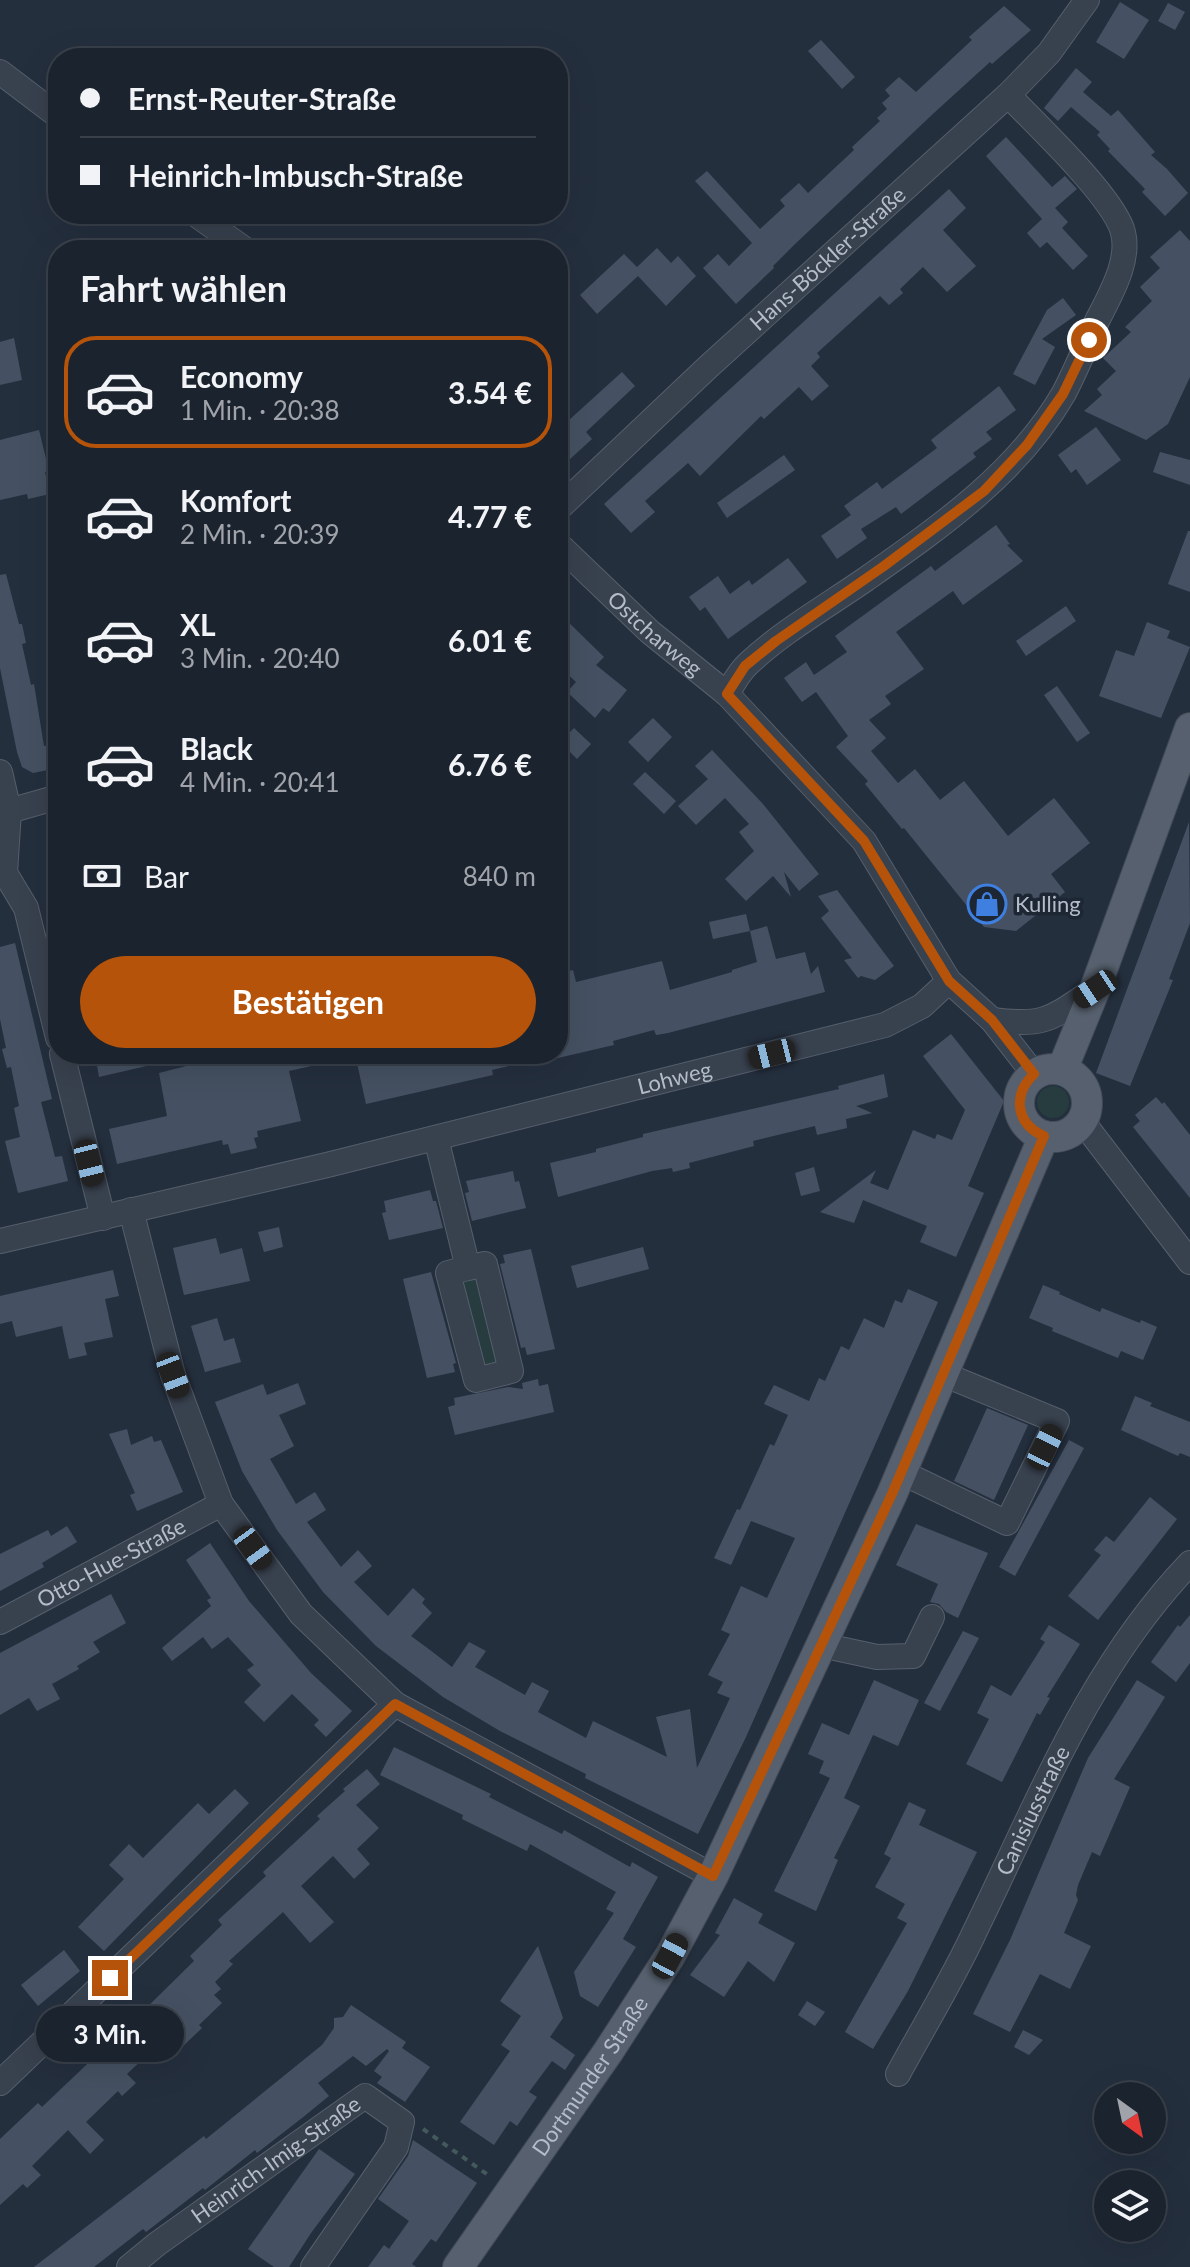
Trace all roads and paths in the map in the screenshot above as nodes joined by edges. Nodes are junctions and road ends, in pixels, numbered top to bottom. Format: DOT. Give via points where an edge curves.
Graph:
graph roads {
  1 [pos="1087,0"];
  2 [pos="0,72"];
  3 [pos="1008,95"];
  4 [pos="48,108"];
  5 [pos="209,224"];
  6 [pos="232,240"];
  7 [pos="568,500"];
  8 [pos="568,554"];
  9 [pos="727,694"];
  10 [pos="1190,728"];
  11 [pos="0,772"];
  12 [pos="48,800"];
  13 [pos="9,811"];
  14 [pos="3,874"];
  15 [pos="949,981"];
  16 [pos="1095,989"];
  17 [pos="48,997"];
  18 [pos="992,1020"];
  19 [pos="64,1064"];
  20 [pos="1048,1072"];
  21 [pos="1082,1121"];
  22 [pos="1044,1136"];
  23 [pos="436,1138"];
  24 [pos="131,1210"];
  25 [pos="103,1218"];
  26 [pos="0,1241"];
  27 [pos="1190,1262"];
  28 [pos="468,1268"];
  29 [pos="943,1374"];
  30 [pos="901,1472"];
  31 [pos="221,1504"];
  32 [pos="1190,1563"];
  33 [pos="932,1617"];
  34 [pos="0,1622"];
  35 [pos="821,1645"];
  36 [pos="395,1704"];
  37 [pos="713,1876"];
  38 [pos="898,2074"];
  39 [pos="0,2083"];
  40 [pos="402,2122"];
  41 [pos="511,2191"];
  42 [pos="129,2267"];
  43 [pos="313,2267"];
  44 [pos="458,2267"];
  1 -- 3 [label="street, Hans-Böckler-Straße" via="1049,53"];
  2 -- 4 [label="street"];
  3 -- 7 [label="street, Hans-Böckler-Straße"];
  3 -- 9 [label="street" via="1109,206 1122,230 1124,255 1114,286 1063,394 1027,445 984,491 776,641 745,666"];
  5 -- 6 [label="street"];
  8 -- 9 [label="street, Ostcharweg" via="650,632"];
  9 -- 15 [label="street, Ostcharweg" via="864,841"];
  10 -- 16 [label="main road"];
  11 -- 13 [label="street"];
  12 -- 13 [label="street"];
  13 -- 14 [label="street"];
  14 -- 17 [label="street" via="26,908"];
  15 -- 18 [label="street, Ostcharweg"];
  15 -- 23 [label="street, Lohweg" via="922,1006 885,1025"];
  16 -- 18 [label="street" via="1052,1019"];
  16 -- 20 [label="main road"];
  18 -- 20 [label="street, Ostcharweg"];
  19 -- 25 [label="street"];
  20 -- 21 [label="main road" via="1072,1074 1085,1090"];
  20 -- 22 [label="main road" via="1022,1089 1020,1108 1028,1125"];
  21 -- 22 [label="main road" via="1069,1132"];
  21 -- 27 [label="street"];
  22 -- 29 [label="main road, Dortmunder Straße"];
  23 -- 24 [label="street, Lohweg"];
  23 -- 28 [label="street"];
  24 -- 25 [label="street, Lohweg"];
  24 -- 31 [label="street" via="173,1375"];
  25 -- 26 [label="street, Lohweg"];
  29 -- 30 [label="main road, Dortmunder Straße"];
  29 -- 30 [label="street" via="1057,1421 1007,1523"];
  30 -- 35 [label="main road, Dortmunder Straße"];
  31 -- 34 [label="street, Otto-Hue-Straße"];
  31 -- 36 [label="street" via="301,1614"];
  32 -- 38 [label="street, Canisiusstraße" via="1100,1679 1044,1783 976,1931"];
  33 -- 35 [label="street" via="913,1656 877,1657"];
  35 -- 37 [label="main road, Dortmunder Straße"];
  36 -- 37 [label="street"];
  36 -- 39 [label="street"];
  37 -- 41 [label="main road, Dortmunder Straße" via="670,1956"];
  40 -- 41 [label="path" via="419,2126"];
  40 -- 42 [label="street, Heinrich-Imig-Straße" via="365,2096"];
  40 -- 43 [label="street" via="396,2147"];
  41 -- 44 [label="main road, Dortmunder Straße"];
}
